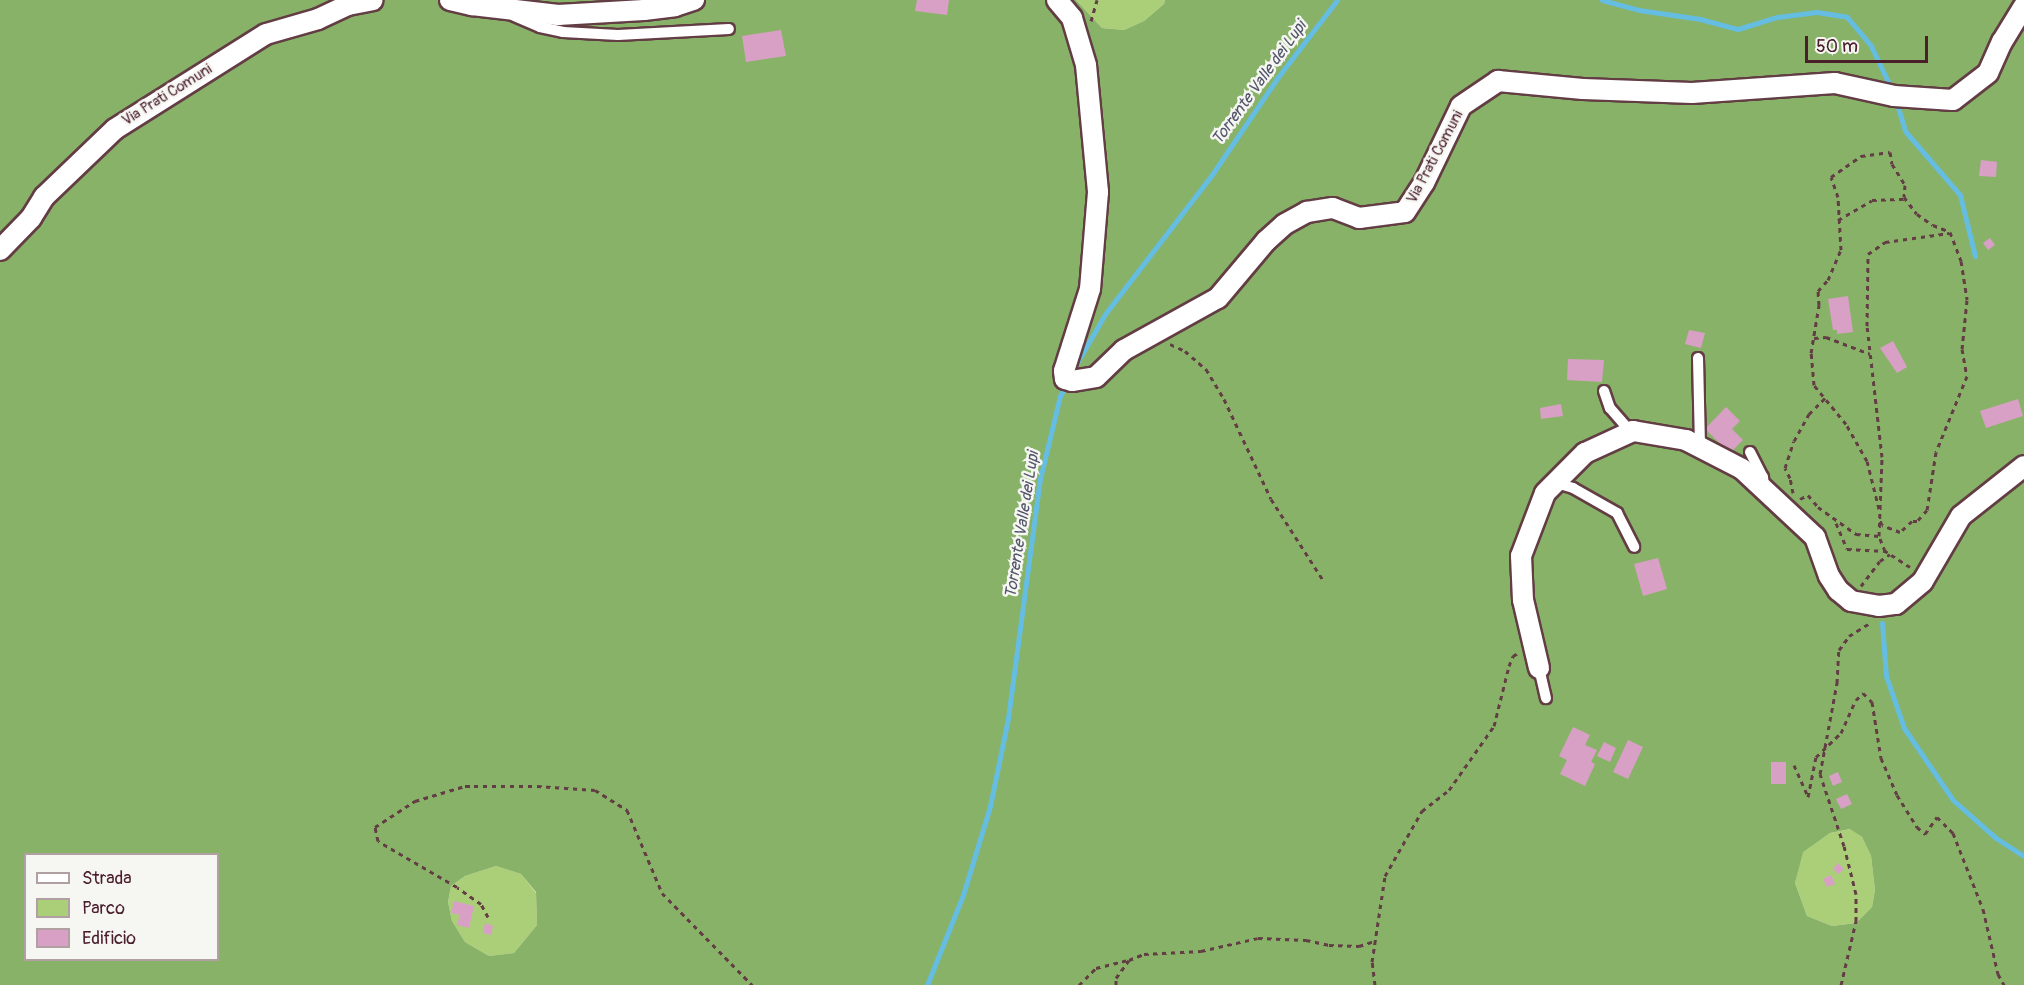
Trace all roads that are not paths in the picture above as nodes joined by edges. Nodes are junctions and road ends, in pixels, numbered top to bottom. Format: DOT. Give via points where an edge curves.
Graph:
graph roads {
  1 [pos="373,0"];
  2 [pos="450,0"];
  3 [pos="694,0"];
  4 [pos="1057,0"];
  5 [pos="2024,6"];
  6 [pos="496,8"];
  7 [pos="729,29"];
  8 [pos="0,249"];
  9 [pos="1698,358"];
  10 [pos="1604,391"];
  11 [pos="1631,432"];
  12 [pos="1700,447"];
  13 [pos="1750,452"];
  14 [pos="2024,466"];
  15 [pos="1556,483"];
  16 [pos="1764,490"];
  17 [pos="1634,547"];
  18 [pos="1539,668"];
  19 [pos="1546,698"];
  1 -- 8 [label="street, Via Prati Comuni" via="266,34 115,129 44,197 31,218"];
  2 -- 6 [label="street"];
  3 -- 6 [label="street" via="644,10 558,15"];
  4 -- 5 [label="street, Via Prati Comuni" via="1072,18 1082,45 1098,192 1090,289 1063,376 1072,381 1096,376 1124,350 1218,298 1266,241 1284,224 1307,212 1333,208 1359,218 1405,212 1424,183 1461,106 1498,81 1692,93 1835,82 1894,96 1953,100 1988,74"];
  6 -- 7 [label="lane" via="540,27 563,32 618,35"];
  9 -- 12 [label="lane"];
  10 -- 11 [label="lane" via="1610,408"];
  11 -- 12 [label="street" via="1686,440"];
  11 -- 15 [label="street" via="1585,453"];
  12 -- 16 [label="street" via="1742,469"];
  13 -- 16 [label="lane"];
  14 -- 16 [label="street" via="1961,516 1923,581 1894,604 1879,606 1854,601 1838,590 1815,537"];
  15 -- 17 [label="lane" via="1573,488 1617,513"];
  15 -- 18 [label="street" via="1545,494 1521,556 1523,600"];
  18 -- 19 [label="lane"];
}
